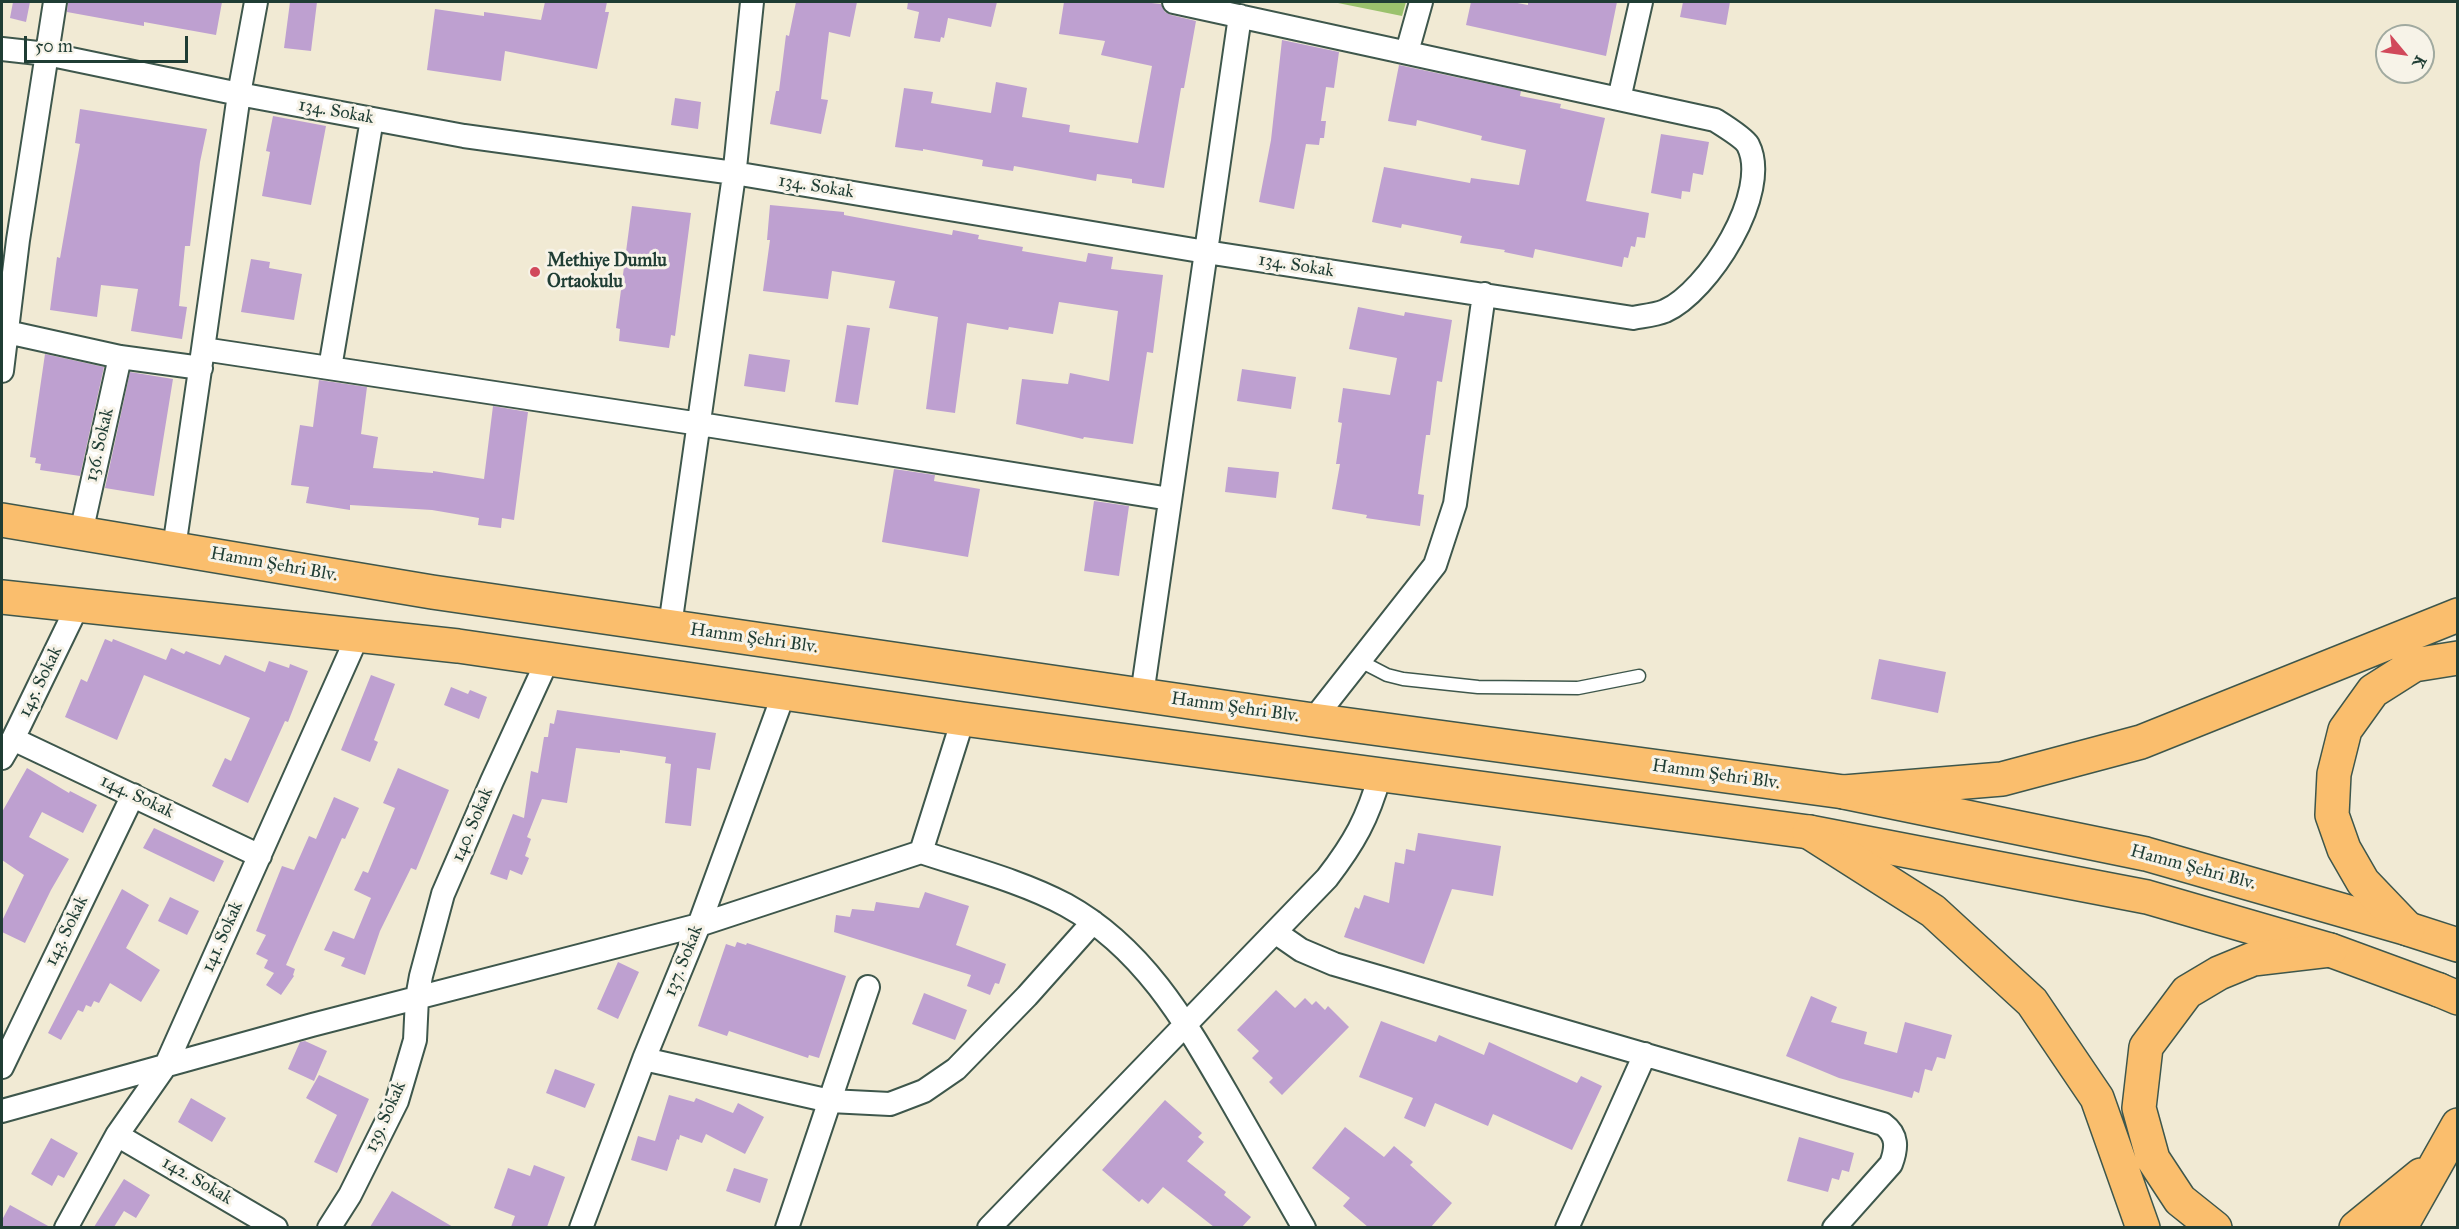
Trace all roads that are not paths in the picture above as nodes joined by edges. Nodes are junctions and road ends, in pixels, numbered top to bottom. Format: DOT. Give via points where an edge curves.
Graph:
graph roads {
  1 [pos="55,2"];
  2 [pos="256,2"];
  3 [pos="752,2"];
  4 [pos="1174,2"];
  5 [pos="1421,2"];
  6 [pos="1641,2"];
  7 [pos="1240,16"];
  8 [pos="2,50"];
  9 [pos="1407,52"];
  10 [pos="46,54"];
  11 [pos="239,94"];
  12 [pos="1618,99"];
  13 [pos="372,119"];
  14 [pos="734,173"];
  15 [pos="10,239"];
  16 [pos="1206,252"];
  17 [pos="1484,294"];
  18 [pos="6,332"];
  19 [pos="120,357"];
  20 [pos="202,358"];
  21 [pos="330,368"];
  22 [pos="2,371"];
  23 [pos="700,424"];
  24 [pos="1170,499"];
  25 [pos="2,520"];
  26 [pos="81,533"];
  27 [pos="174,548"];
  28 [pos="2,597"];
  29 [pos="78,605"];
  30 [pos="2457,615"];
  31 [pos="670,626"];
  32 [pos="358,635"];
  33 [pos="2457,658"];
  34 [pos="548,659"];
  35 [pos="1360,661"];
  36 [pos="1639,676"];
  37 [pos="784,693"];
  38 [pos="1142,695"];
  39 [pos="963,719"];
  40 [pos="1313,720"];
  41 [pos="7,748"];
  42 [pos="1380,775"];
  43 [pos="1844,792"];
  44 [pos="133,795"];
  45 [pos="1809,832"];
  46 [pos="921,852"];
  47 [pos="260,856"];
  48 [pos="1093,922"];
  49 [pos="699,925"];
  50 [pos="2408,929"];
  51 [pos="1275,932"];
  52 [pos="2457,945"];
  53 [pos="2330,950"];
  54 [pos="868,987"];
  55 [pos="2448,994"];
  56 [pos="417,998"];
  57 [pos="1187,1025"];
  58 [pos="1645,1054"];
  59 [pos="645,1059"];
  60 [pos="166,1065"];
  61 [pos="2,1067"];
  62 [pos="830,1101"];
  63 [pos="2,1111"];
  64 [pos="2457,1125"];
  65 [pos="117,1135"];
  66 [pos="2434,1165"];
  67 [pos="1295,1224"];
  68 [pos="66,1227"];
  69 [pos="276,1227"];
  70 [pos="329,1227"];
  71 [pos="581,1227"];
  72 [pos="787,1227"];
  73 [pos="989,1227"];
  74 [pos="1567,1227"];
  75 [pos="1834,1227"];
  76 [pos="2144,1227"];
  77 [pos="2215,1227"];
  78 [pos="2356,1227"];
  79 [pos="2400,1227"];
  1 -- 10 [label="street"];
  2 -- 11 [label="street"];
  3 -- 14 [label="street"];
  4 -- 7 [label="street"];
  5 -- 9 [label="street"];
  6 -- 12 [label="street"];
  7 -- 9 [label="street"];
  7 -- 16 [label="street"];
  8 -- 10 [label="street, 134. Sokak"];
  9 -- 12 [label="street"];
  10 -- 11 [label="street, 134. Sokak"];
  10 -- 15 [label="street"];
  11 -- 13 [label="street, 134. Sokak"];
  11 -- 20 [label="street"];
  12 -- 17 [label="street, 134. Sokak" via="1715,120 1748,144 1753,167 1749,201 1724,252 1698,287 1664,311 1633,318"];
  13 -- 14 [label="street, 134. Sokak" via="464,136"];
  13 -- 21 [label="street"];
  14 -- 16 [label="street, 134. Sokak"];
  14 -- 23 [label="street"];
  15 -- 18 [label="street"];
  16 -- 17 [label="street, 134. Sokak"];
  16 -- 24 [label="street"];
  17 -- 35 [label="street" via="1455,504 1435,566"];
  18 -- 19 [label="street"];
  18 -- 22 [label="street"];
  19 -- 20 [label="street"];
  19 -- 26 [label="street, 136. Sokak"];
  20 -- 21 [label="street"];
  20 -- 27 [label="street"];
  21 -- 23 [label="street"];
  23 -- 24 [label="street"];
  23 -- 31 [label="street"];
  24 -- 38 [label="street"];
  25 -- 26 [label="main road, Hamm Şehri Blv."];
  26 -- 27 [label="main road, Hamm Şehri Blv."];
  27 -- 31 [label="main road, Hamm Şehri Blv." via="432,592"];
  28 -- 29 [label="main road"];
  29 -- 32 [label="main road"];
  29 -- 41 [label="street, 145. Sokak"];
  30 -- 43 [label="main road" via="2141,742 2002,779"];
  31 -- 38 [label="main road, Hamm Şehri Blv."];
  32 -- 34 [label="main road"];
  32 -- 47 [label="street, 141. Sokak"];
  33 -- 50 [label="main road" via="2415,665 2373,691 2345,730 2334,774 2332,815 2344,849 2363,882"];
  34 -- 37 [label="main road"];
  34 -- 56 [label="street, 140. Sokak" via="443,894"];
  35 -- 36 [label="lane" via="1403,679 1478,687 1578,688"];
  35 -- 40 [label="street"];
  37 -- 39 [label="main road"];
  37 -- 49 [label="street, 137. Sokak"];
  38 -- 40 [label="main road, Hamm Şehri Blv."];
  39 -- 42 [label="main road"];
  39 -- 46 [label="street"];
  40 -- 43 [label="main road, Hamm Şehri Blv."];
  41 -- 44 [label="street, 144. Sokak"];
  42 -- 45 [label="main road"];
  42 -- 51 [label="street" via="1371,808 1341,859"];
  43 -- 50 [label="main road, Hamm Şehri Blv." via="2146,854"];
  44 -- 47 [label="street, 144. Sokak"];
  44 -- 61 [label="street, 143. Sokak"];
  45 -- 53 [label="main road" via="2147,897"];
  45 -- 76 [label="main road" via="1933,911 2032,1002 2097,1098"];
  46 -- 48 [label="street" via="1043,894"];
  46 -- 49 [label="street"];
  47 -- 60 [label="street, 141. Sokak"];
  48 -- 57 [label="street" via="1156,981"];
  48 -- 62 [label="street" via="956,1069 924,1091 890,1104"];
  49 -- 56 [label="street"];
  49 -- 59 [label="street, 137. Sokak"];
  50 -- 52 [label="main road, Hamm Şehri Blv."];
  51 -- 57 [label="street"];
  51 -- 58 [label="street" via="1301,950 1334,964"];
  53 -- 55 [label="main road"];
  53 -- 77 [label="main road" via="2253,959 2219,973 2187,992 2146,1047 2139,1108 2153,1159 2180,1200"];
  54 -- 62 [label="street"];
  56 -- 60 [label="street"];
  56 -- 70 [label="street, 139. Sokak" via="415,1040 397,1101 350,1195"];
  57 -- 67 [label="street"];
  57 -- 73 [label="street"];
  58 -- 74 [label="street"];
  58 -- 75 [label="street" via="1888,1128 1896,1147 1891,1164"];
  59 -- 62 [label="street"];
  59 -- 71 [label="street, 137. Sokak"];
  60 -- 63 [label="street"];
  60 -- 65 [label="street, 141. Sokak"];
  62 -- 72 [label="street"];
  64 -- 66 [label="main road"];
  65 -- 68 [label="street, 141. Sokak"];
  65 -- 69 [label="street, 142. Sokak"];
  66 -- 78 [label="main road"];
  66 -- 79 [label="main road"];
}
